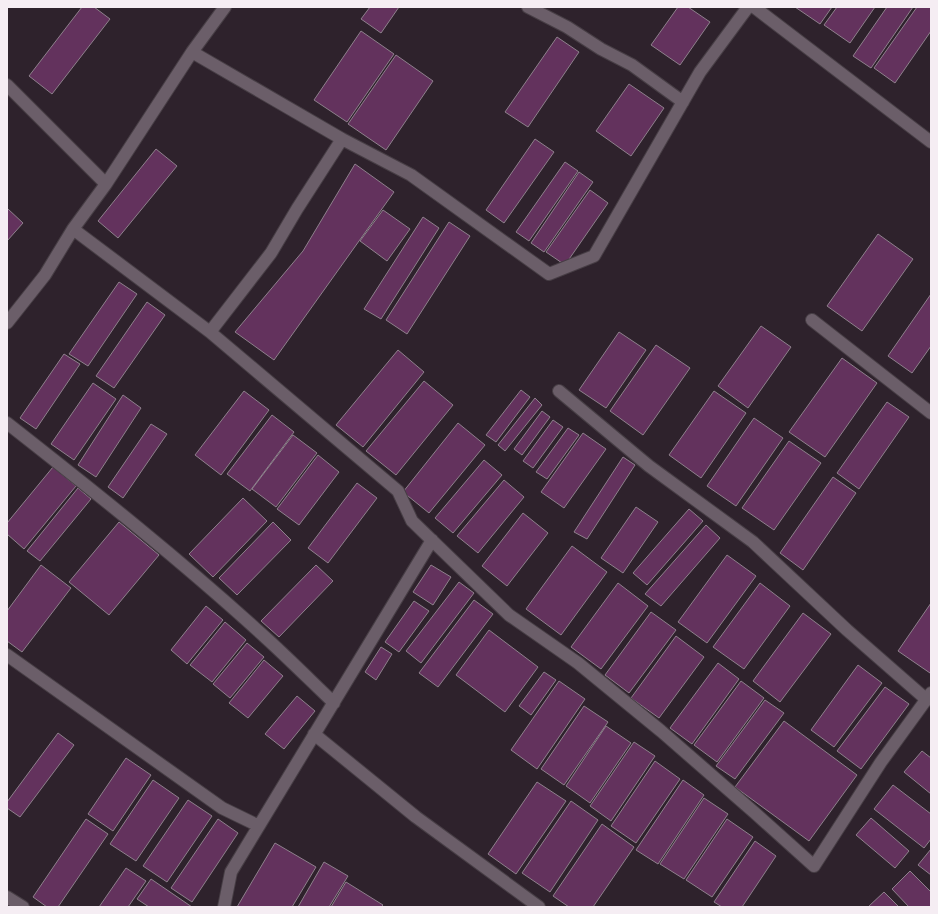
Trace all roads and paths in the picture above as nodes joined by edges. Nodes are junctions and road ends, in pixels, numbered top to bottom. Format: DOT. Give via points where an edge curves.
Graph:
graph roads {
  1 [pos="225,7"];
  2 [pos="528,7"];
  3 [pos="748,7"];
  4 [pos="754,7"];
  5 [pos="192,52"];
  6 [pos="7,85"];
  7 [pos="683,102"];
  8 [pos="342,139"];
  9 [pos="931,142"];
  10 [pos="106,184"];
  11 [pos="73,229"];
  12 [pos="812,320"];
  13 [pos="7,323"];
  14 [pos="210,332"];
  15 [pos="559,391"];
  16 [pos="931,413"];
  17 [pos="7,423"];
  18 [pos="432,540"];
  19 [pos="7,655"];
  20 [pos="929,696"];
  21 [pos="334,703"];
  22 [pos="314,734"];
  23 [pos="259,826"];
  24 [pos="7,897"];
  25 [pos="23,907"];
  26 [pos="224,907"];
  27 [pos="539,907"];
  1 -- 5 [label="street"];
  2 -- 7 [label="street" via="632,65"];
  3 -- 7 [label="street" via="700,72"];
  4 -- 9 [label="street"];
  5 -- 8 [label="street"];
  5 -- 10 [label="street"];
  6 -- 10 [label="street"];
  7 -- 8 [label="street" via="594,256 549,274 412,175"];
  8 -- 14 [label="street" via="271,252"];
  10 -- 11 [label="street"];
  11 -- 13 [label="street" via="45,275"];
  11 -- 14 [label="street"];
  12 -- 16 [label="street"];
  14 -- 18 [label="street" via="398,491 412,521"];
  15 -- 20 [label="street" via="649,466 753,542 847,630"];
  17 -- 21 [label="street" via="174,558"];
  18 -- 20 [label="street" via="509,615 578,664 661,732 814,866 881,762"];
  18 -- 21 [label="street"];
  19 -- 23 [label="street" via="222,808"];
  21 -- 22 [label="street"];
  22 -- 23 [label="street"];
  22 -- 27 [label="street" via="416,817"];
  23 -- 26 [label="street" via="231,872"];
  24 -- 25 [label="street"];
}
